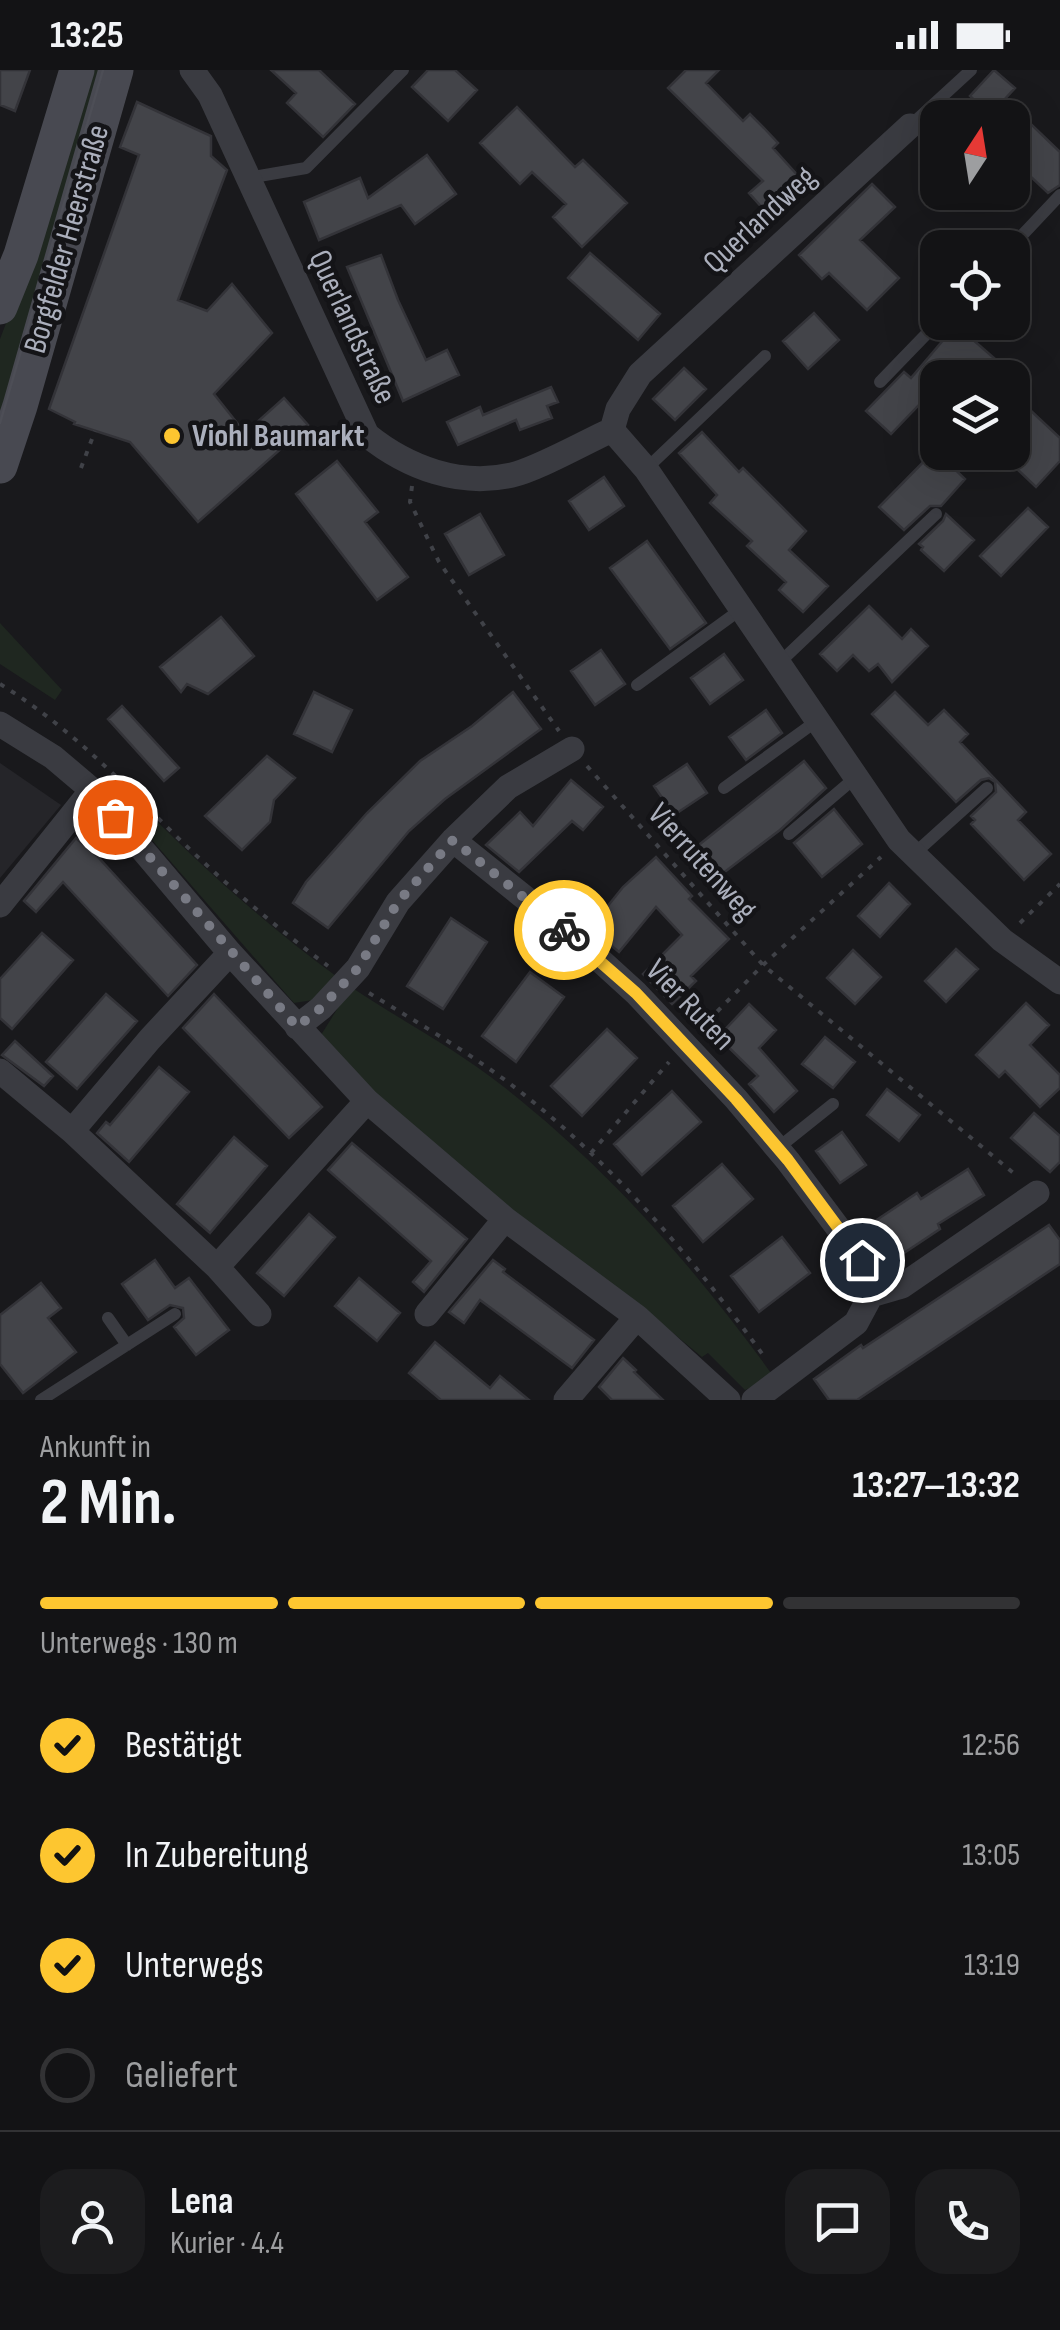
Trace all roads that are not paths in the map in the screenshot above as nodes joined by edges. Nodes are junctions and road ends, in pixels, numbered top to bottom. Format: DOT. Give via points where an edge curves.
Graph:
graph roads {
  1 [pos="77,70"];
  2 [pos="116,70"];
  3 [pos="192,70"];
  4 [pos="403,70"];
  5 [pos="970,70"];
  6 [pos="910,126"];
  7 [pos="246,178"];
  8 [pos="1060,195"];
  9 [pos="1027,230"];
  10 [pos="0,307"];
  11 [pos="921,340"];
  12 [pos="765,356"];
  13 [pos="880,382"];
  14 [pos="612,430"];
  15 [pos="0,466"];
  16 [pos="646,469"];
  17 [pos="936,514"];
  18 [pos="740,610"];
  19 [pos="778,664"];
  20 [pos="637,685"];
  21 [pos="818,720"];
  22 [pos="0,724"];
  23 [pos="572,748"];
  24 [pos="856,777"];
  25 [pos="724,788"];
  26 [pos="987,788"];
  27 [pos="92,790"];
  28 [pos="789,834"];
  29 [pos="453,840"];
  30 [pos="906,847"];
  31 [pos="0,905"];
  32 [pos="230,953"];
  33 [pos="1060,982"];
  34 [pos="297,1027"];
  35 [pos="0,1071"];
  36 [pos="366,1102"];
  37 [pos="832,1104"];
  38 [pos="72,1131"];
  39 [pos="778,1148"];
  40 [pos="1037,1193"];
  41 [pos="505,1219"];
  42 [pos="217,1267"];
  43 [pos="871,1295"];
  44 [pos="175,1314"];
  45 [pos="259,1314"];
  46 [pos="426,1314"];
  47 [pos="637,1316"];
  48 [pos="108,1318"];
  49 [pos="128,1345"];
  50 [pos="41,1400"];
  51 [pos="566,1400"];
  52 [pos="728,1400"];
  53 [pos="754,1400"];
  1 -- 10 [label="main road, Borgfelder Heerstraße"];
  2 -- 15 [label="main road, Borgfelder Heerstraße"];
  3 -- 7 [label="street, Querlandstraße"];
  4 -- 7 [label="lane" via="306,168"];
  5 -- 6 [label="lane, Querlandweg"];
  6 -- 14 [label="street, Querlandweg" via="640,374"];
  7 -- 14 [label="street, Querlandstraße" via="368,436 394,457 458,478 513,475"];
  8 -- 9 [label="lane"];
  11 -- 13 [label="lane"];
  12 -- 16 [label="lane"];
  14 -- 16 [label="street"];
  16 -- 18 [label="street"];
  17 -- 19 [label="lane"];
  18 -- 19 [label="street"];
  18 -- 20 [label="lane"];
  19 -- 21 [label="street"];
  21 -- 24 [label="street"];
  21 -- 25 [label="lane"];
  22 -- 27 [label="street"];
  23 -- 29 [label="street" via="508,788"];
  24 -- 28 [label="lane"];
  24 -- 30 [label="street"];
  26 -- 30 [label="lane"];
  27 -- 31 [label="street"];
  27 -- 32 [label="street"];
  29 -- 34 [label="street" via="398,902 348,981"];
  29 -- 39 [label="street, Vier Ruten" via="636,993"];
  30 -- 33 [label="street" via="1002,940"];
  32 -- 34 [label="street"];
  32 -- 38 [label="street"];
  34 -- 36 [label="street"];
  35 -- 38 [label="street"];
  36 -- 41 [label="street"];
  36 -- 42 [label="street"];
  37 -- 39 [label="lane"];
  38 -- 42 [label="street"];
  39 -- 43 [label="street, Vier Ruten" via="862,1260"];
  40 -- 43 [label="street" via="902,1286"];
  41 -- 46 [label="street"];
  41 -- 47 [label="street"];
  42 -- 45 [label="street"];
  43 -- 53 [label="street" via="856,1323"];
  44 -- 49 [label="lane"];
  47 -- 51 [label="street"];
  47 -- 52 [label="street"];
  48 -- 49 [label="lane"];
  49 -- 50 [label="lane"];
}
